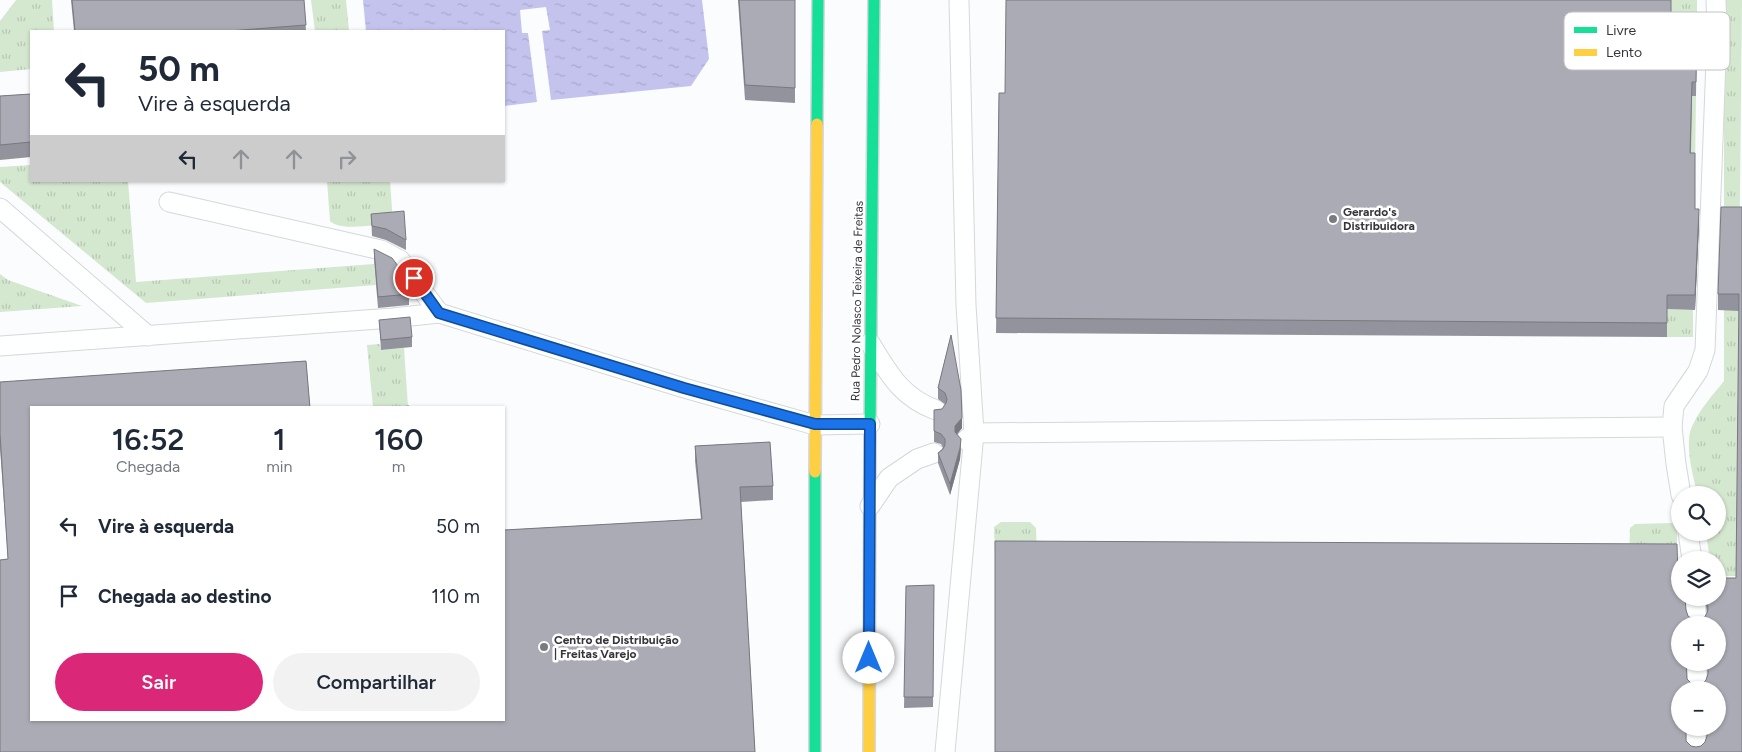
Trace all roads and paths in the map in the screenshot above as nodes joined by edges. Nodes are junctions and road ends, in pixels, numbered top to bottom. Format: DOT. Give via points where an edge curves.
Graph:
graph roads {
  1 [pos="818,0"];
  2 [pos="874,0"];
  3 [pos="959,0"];
  4 [pos="1716,70"];
  5 [pos="169,202"];
  6 [pos="0,208"];
  7 [pos="439,313"];
  8 [pos="148,336"];
  9 [pos="870,342"];
  10 [pos="0,346"];
  11 [pos="936,410"];
  12 [pos="815,424"];
  13 [pos="870,424"];
  14 [pos="1672,427"];
  15 [pos="967,432"];
  16 [pos="934,454"];
  17 [pos="1680,486"];
  18 [pos="869,507"];
  19 [pos="1696,736"];
  20 [pos="815,752"];
  21 [pos="870,752"];
  22 [pos="946,752"];
  23 [pos="1696,752"];
  1 -- 12 [label="main road"];
  2 -- 9 [label="main road, Rua Pedro Nolasco Teixeira de Freitas"];
  3 -- 15 [label="lane"];
  4 -- 14 [label="lane" via="1705,350 1698,370 1674,406"];
  5 -- 7 [label="lane" via="381,250 400,260"];
  6 -- 8 [label="lane"];
  7 -- 8 [label="lane"];
  7 -- 12 [label="lane" via="684,388"];
  8 -- 10 [label="lane"];
  9 -- 11 [label="lane" via="892,380 919,404"];
  9 -- 13 [label="main road, Rua Pedro Nolasco Teixeira de Freitas"];
  12 -- 13 [label="lane"];
  12 -- 20 [label="main road"];
  13 -- 18 [label="main road, Rua Pedro Nolasco Teixeira de Freitas"];
  14 -- 15 [label="lane"];
  14 -- 17 [label="lane"];
  15 -- 22 [label="lane"];
  16 -- 18 [label="lane" via="917,459 889,478"];
  18 -- 21 [label="main road, Rua Pedro Nolasco Teixeira de Freitas"];
  19 -- 23 [label="lane"];
}
